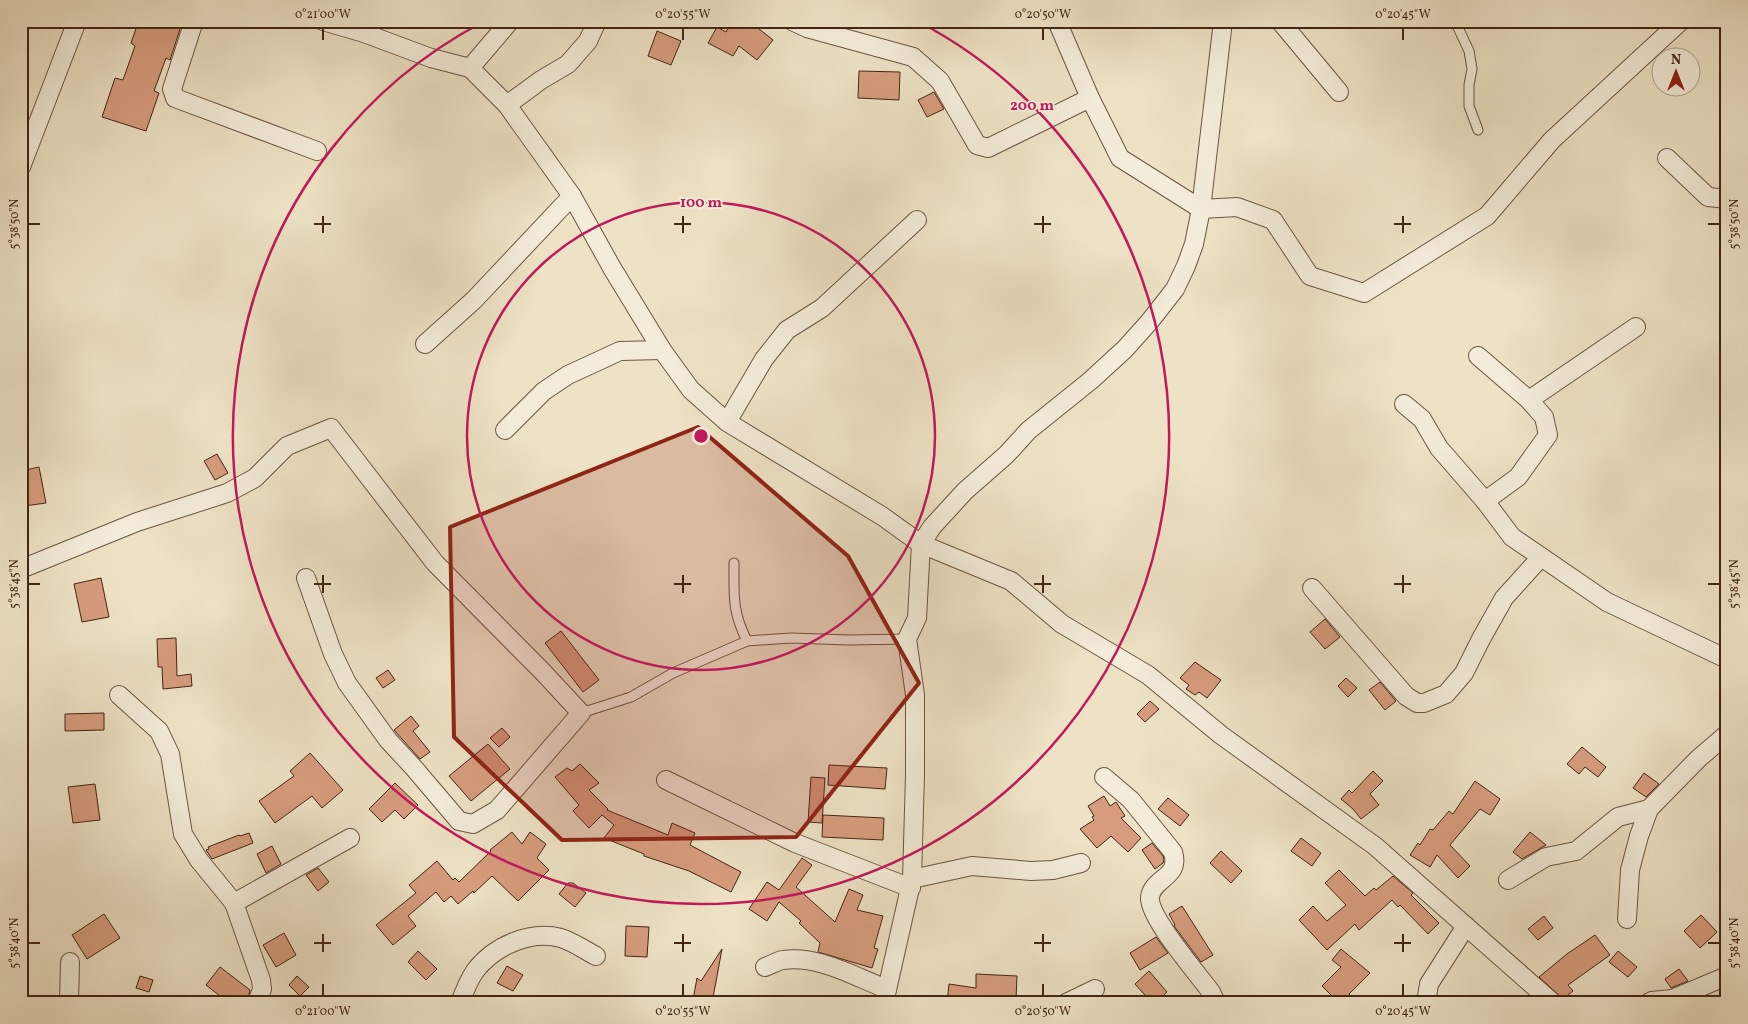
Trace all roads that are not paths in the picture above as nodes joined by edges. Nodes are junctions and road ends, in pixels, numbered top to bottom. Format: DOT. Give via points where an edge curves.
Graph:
graph roads {
  1 [pos="77,21"];
  2 [pos="194,21"];
  3 [pos="323,21"];
  4 [pos="510,21"];
  5 [pos="597,21"];
  6 [pos="792,21"];
  7 [pos="1057,21"];
  8 [pos="1280,21"];
  9 [pos="1455,21"];
  10 [pos="1681,21"];
  11 [pos="1226,24"];
  12 [pos="470,68"];
  13 [pos="1339,92"];
  14 [pos="1090,98"];
  15 [pos="507,105"];
  16 [pos="1478,130"];
  17 [pos="317,151"];
  18 [pos="1667,158"];
  19 [pos="21,166"];
  20 [pos="572,196"];
  21 [pos="1727,199"];
  22 [pos="1201,209"];
  23 [pos="917,220"];
  24 [pos="1636,328"];
  25 [pos="425,344"];
  26 [pos="662,350"];
  27 [pos="1478,356"];
  28 [pos="1529,400"];
  29 [pos="1404,404"];
  30 [pos="727,422"];
  31 [pos="505,430"];
  32 [pos="1485,501"];
  33 [pos="921,544"];
  34 [pos="1541,558"];
  35 [pos="734,563"];
  36 [pos="21,569"];
  37 [pos="306,578"];
  38 [pos="1312,588"];
  39 [pos="907,639"];
  40 [pos="747,641"];
  41 [pos="1727,659"];
  42 [pos="119,695"];
  43 [pos="581,713"];
  44 [pos="1727,734"];
  45 [pos="1104,777"];
  46 [pos="666,780"];
  47 [pos="1649,809"];
  48 [pos="350,838"];
  49 [pos="1081,863"];
  50 [pos="1508,880"];
  51 [pos="911,883"];
  52 [pos="234,903"];
  53 [pos="1628,919"];
  54 [pos="1466,926"];
  55 [pos="596,956"];
  56 [pos="70,962"];
  57 [pos="765,967"];
  58 [pos="1727,976"];
  59 [pos="1095,989"];
  60 [pos="885,996"];
  61 [pos="68,1003"];
  62 [pos="257,1003"];
  63 [pos="460,1003"];
  64 [pos="1066,1003"];
  65 [pos="1216,1003"];
  66 [pos="1426,1003"];
  67 [pos="1553,1003"];
  68 [pos="1648,1003"];
  1 -- 19 [label="street"];
  2 -- 17 [label="street" via="172,89 175,98"];
  3 -- 12 [label="street"];
  4 -- 12 [label="street"];
  5 -- 15 [label="street" via="588,41 568,64"];
  6 -- 14 [label="street" via="913,57 940,81 978,145 988,148"];
  7 -- 14 [label="street"];
  8 -- 13 [label="street"];
  9 -- 16 [label="lane" via="1469,51 1472,69 1469,106"];
  10 -- 22 [label="street" via="1552,140 1487,216 1364,293 1310,276 1273,220 1237,207"];
  11 -- 22 [label="street"];
  12 -- 15 [label="street"];
  14 -- 22 [label="street" via="1120,158"];
  15 -- 20 [label="street"];
  18 -- 21 [label="street" via="1708,197"];
  20 -- 25 [label="street" via="474,300"];
  20 -- 26 [label="street"];
  22 -- 33 [label="street" via="1186,266 1175,289 1150,321 1125,349 1029,430 965,491"];
  23 -- 30 [label="street" via="822,308 787,330 764,359"];
  24 -- 28 [label="street"];
  26 -- 30 [label="street" via="691,390"];
  26 -- 31 [label="street" via="620,351 568,375 544,391"];
  27 -- 28 [label="street"];
  28 -- 32 [label="street" via="1544,417 1548,435 1518,477"];
  29 -- 32 [label="street" via="1422,419 1439,448"];
  30 -- 33 [label="street" via="882,516"];
  32 -- 34 [label="street" via="1512,537"];
  33 -- 39 [label="street" via="917,618"];
  33 -- 54 [label="street" via="1011,581 1062,624 1148,675 1221,735 1375,846"];
  34 -- 38 [label="street" via="1504,598 1464,673 1446,694 1424,703 1416,703 1406,696"];
  34 -- 41 [label="street" via="1607,602"];
  35 -- 40 [label="lane" via="735,611"];
  36 -- 43 [label="street" via="137,522 227,492 255,478 287,446 331,428 436,563"];
  37 -- 43 [label="street" via="347,683 388,740 458,821 473,824 497,810"];
  39 -- 40 [label="lane"];
  39 -- 51 [label="street" via="916,695"];
  40 -- 43 [label="lane" via="673,673 631,697"];
  42 -- 52 [label="street" via="160,731 170,754 182,834"];
  44 -- 47 [label="street"];
  45 -- 65 [label="street" via="1131,800 1173,852 1174,868 1154,888 1151,906"];
  46 -- 51 [label="street" via="795,843"];
  47 -- 50 [label="street" via="1618,817 1576,851 1546,857"];
  47 -- 53 [label="street" via="1630,870"];
  48 -- 52 [label="street"];
  49 -- 51 [label="street" via="1031,871 972,866"];
  51 -- 60 [label="street"];
  52 -- 62 [label="street" via="261,980 262,989"];
  54 -- 66 [label="street" via="1429,984"];
  54 -- 67 [label="street"];
  55 -- 63 [label="street" via="562,939 545,936 523,939 486,959 475,972"];
  56 -- 61 [label="street"];
  57 -- 60 [label="street" via="782,960 825,964"];
  58 -- 68 [label="street" via="1672,999"];
  59 -- 64 [label="street"];
}
